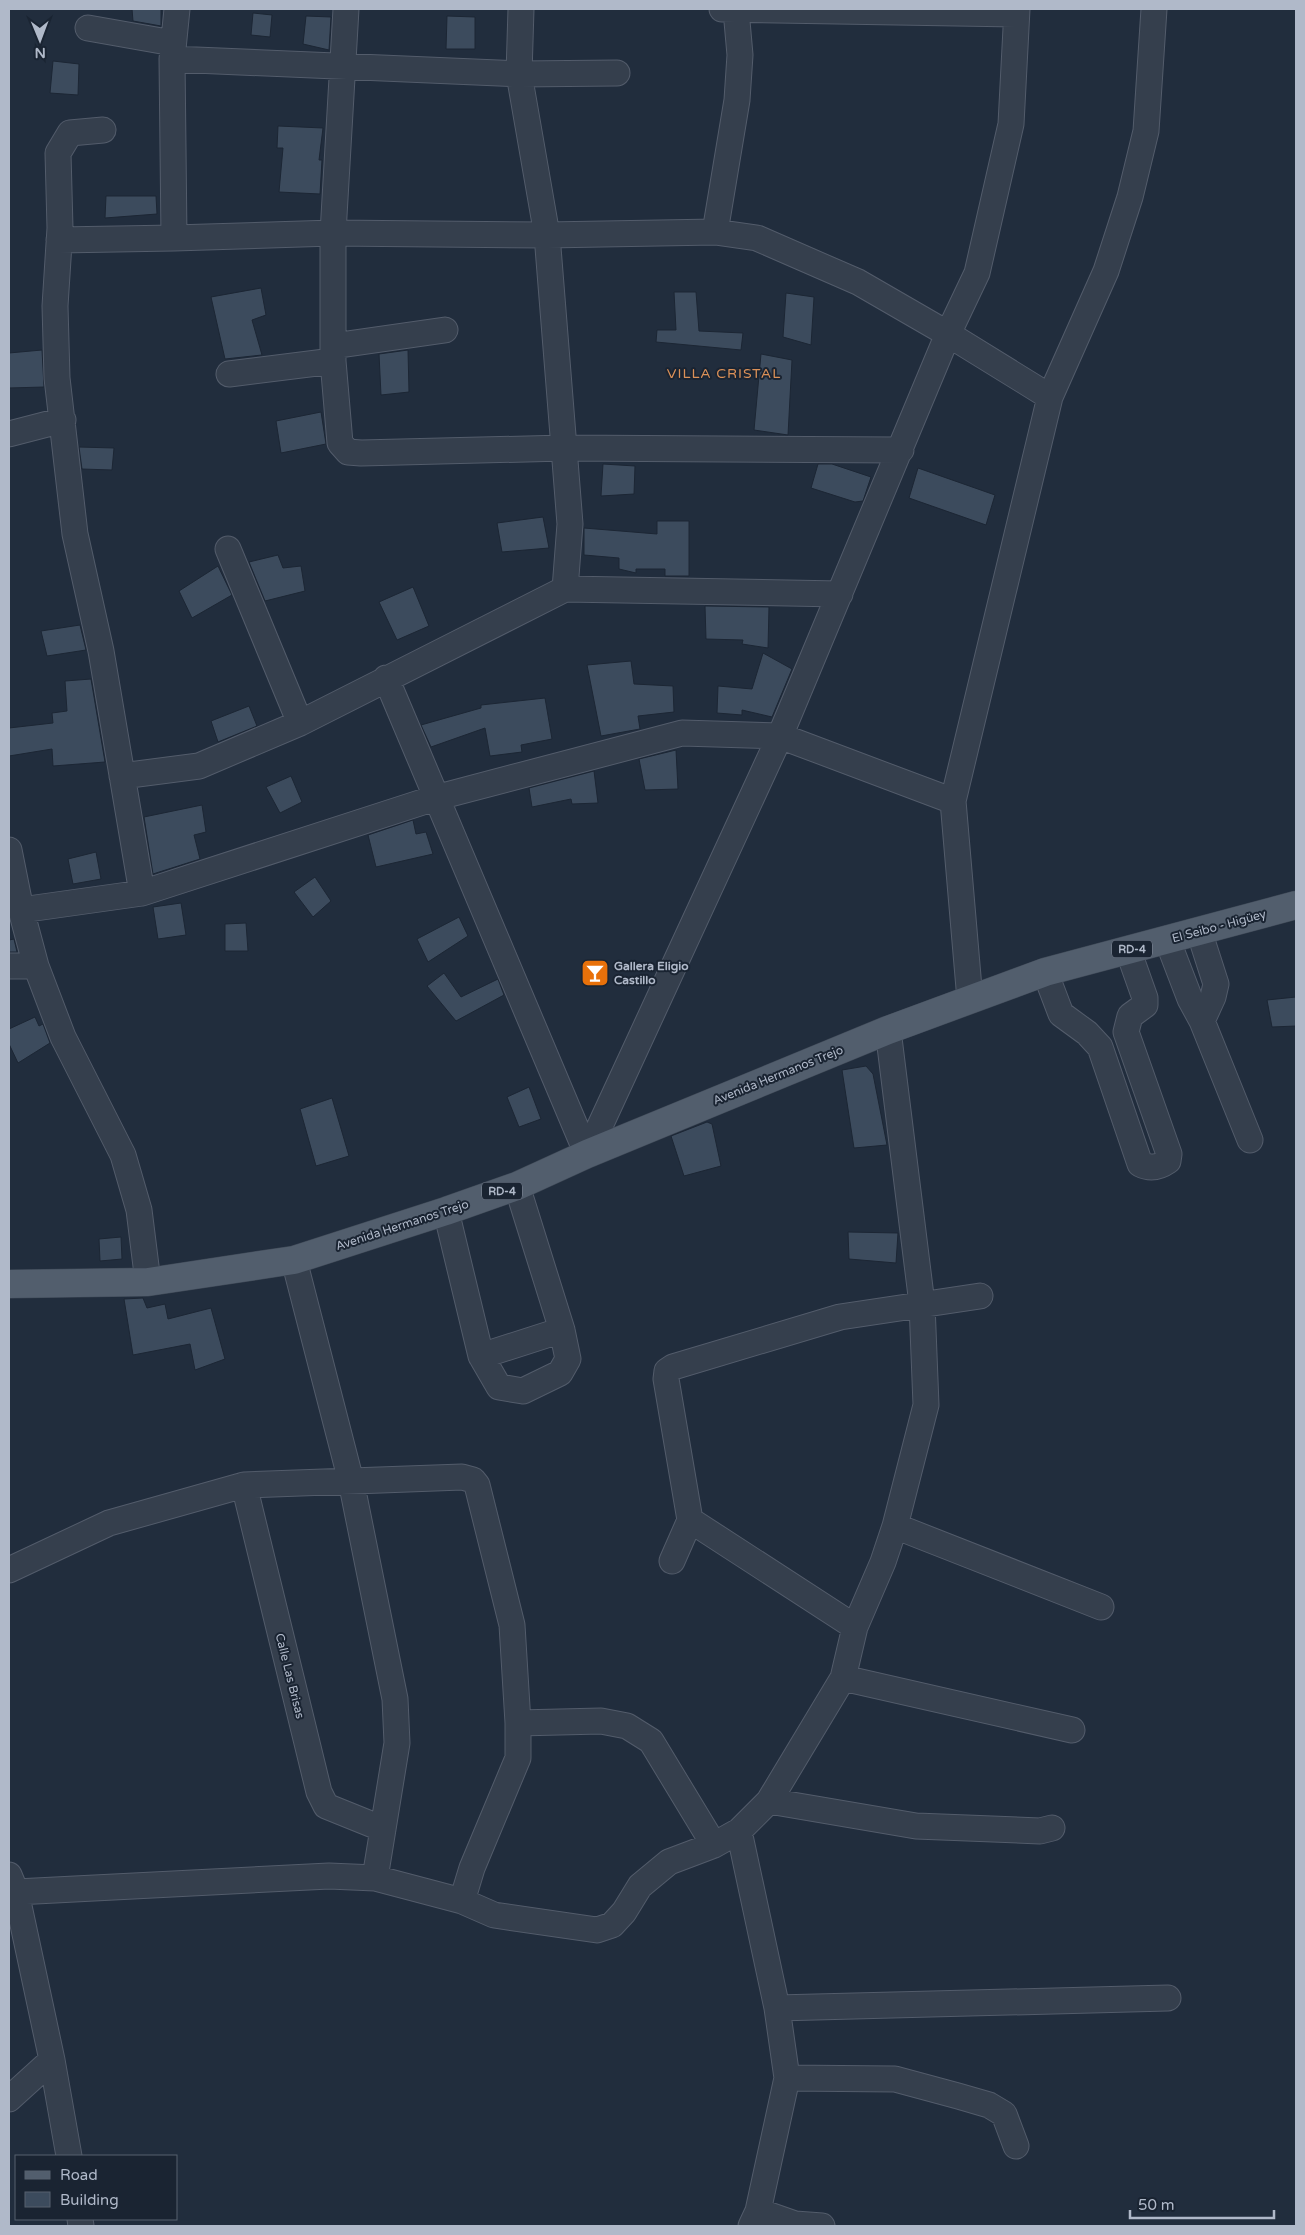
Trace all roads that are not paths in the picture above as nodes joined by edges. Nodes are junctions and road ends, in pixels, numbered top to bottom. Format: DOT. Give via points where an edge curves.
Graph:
graph roads {
  1 [pos="178,9"];
  2 [pos="346,9"];
  3 [pos="521,9"];
  4 [pos="729,9"];
  5 [pos="844,9"];
  6 [pos="1154,9"];
  7 [pos="1016,11"];
  8 [pos="88,28"];
  9 [pos="172,51"];
  10 [pos="343,65"];
  11 [pos="617,73"];
  12 [pos="519,74"];
  13 [pos="104,130"];
  14 [pos="715,232"];
  15 [pos="333,233"];
  16 [pos="547,235"];
  17 [pos="174,238"];
  18 [pos="59,240"];
  19 [pos="445,330"];
  20 [pos="948,334"];
  21 [pos="333,354"];
  22 [pos="229,374"];
  23 [pos="1050,397"];
  24 [pos="63,420"];
  25 [pos="9,434"];
  26 [pos="564,448"];
  27 [pos="902,450"];
  28 [pos="228,549"];
  29 [pos="565,589"];
  30 [pos="840,594"];
  31 [pos="386,678"];
  32 [pos="300,723"];
  33 [pos="780,736"];
  34 [pos="122,776"];
  35 [pos="435,798"];
  36 [pos="953,801"];
  37 [pos="9,850"];
  38 [pos="142,893"];
  39 [pos="1296,905"];
  40 [pos="21,910"];
  41 [pos="1199,931"];
  42 [pos="1167,939"];
  43 [pos="1128,950"];
  44 [pos="9,966"];
  45 [pos="36,966"];
  46 [pos="1045,972"];
  47 [pos="970,1000"];
  48 [pos="1202,1021"];
  49 [pos="888,1030"];
  50 [pos="1129,1042"];
  51 [pos="1100,1047"];
  52 [pos="1250,1140"];
  53 [pos="587,1154"];
  54 [pos="517,1186"];
  55 [pos="446,1211"];
  56 [pos="294,1260"];
  57 [pos="148,1282"];
  58 [pos="9,1284"];
  59 [pos="980,1296"];
  60 [pos="922,1304"];
  61 [pos="562,1330"];
  62 [pos="481,1356"];
  63 [pos="351,1481"];
  64 [pos="244,1485"];
  65 [pos="690,1520"];
  66 [pos="895,1526"];
  67 [pos="672,1561"];
  68 [pos="9,1570"];
  69 [pos="1102,1607"];
  70 [pos="855,1627"];
  71 [pos="843,1678"];
  72 [pos="518,1723"];
  73 [pos="1072,1730"];
  74 [pos="769,1802"];
  75 [pos="1052,1828"];
  76 [pos="383,1829"];
  77 [pos="739,1831"];
  78 [pos="714,1845"];
  79 [pos="376,1878"];
  80 [pos="12,1884"];
  81 [pos="462,1901"];
  82 [pos="15,1924"];
  83 [pos="1168,1998"];
  84 [pos="777,2008"];
  85 [pos="52,2060"];
  86 [pos="787,2078"];
  87 [pos="9,2099"];
  88 [pos="1016,2146"];
  89 [pos="69,2155"];
  90 [pos="754,2219"];
  91 [pos="822,2226"];
  1 -- 9 [label="street"];
  2 -- 10 [label="street"];
  3 -- 12 [label="street"];
  4 -- 5 [label="street"];
  4 -- 14 [label="street" via="740,55 737,100"];
  5 -- 7 [label="street"];
  6 -- 23 [label="street" via="1146,131 1130,197 1106,271"];
  7 -- 20 [label="street" via="1011,124 977,273"];
  8 -- 9 [label="street"];
  9 -- 10 [label="street"];
  9 -- 17 [label="street"];
  10 -- 12 [label="street"];
  10 -- 15 [label="street"];
  11 -- 12 [label="street"];
  12 -- 16 [label="street"];
  13 -- 18 [label="street" via="70,133 58,153"];
  14 -- 16 [label="street"];
  14 -- 20 [label="street" via="757,238 858,282"];
  15 -- 16 [label="street"];
  15 -- 17 [label="street"];
  15 -- 21 [label="street"];
  16 -- 26 [label="street"];
  17 -- 18 [label="street"];
  18 -- 24 [label="street" via="55,315 57,378"];
  19 -- 21 [label="street"];
  20 -- 23 [label="street"];
  20 -- 27 [label="street"];
  21 -- 22 [label="street"];
  21 -- 26 [label="street" via="340,443 348,452"];
  23 -- 36 [label="street"];
  24 -- 25 [label="street"];
  24 -- 34 [label="street" via="75,534 101,651"];
  26 -- 27 [label="street"];
  26 -- 29 [label="street" via="570,524"];
  27 -- 30 [label="street"];
  28 -- 32 [label="street"];
  29 -- 30 [label="street"];
  29 -- 31 [label="street"];
  30 -- 33 [label="street"];
  31 -- 32 [label="street"];
  31 -- 35 [label="street"];
  32 -- 34 [label="street" via="199,766"];
  33 -- 35 [label="street" via="682,733"];
  33 -- 36 [label="street"];
  33 -- 53 [label="street"];
  34 -- 38 [label="street"];
  35 -- 38 [label="street"];
  35 -- 53 [label="street"];
  36 -- 47 [label="street"];
  37 -- 40 [label="street"];
  38 -- 40 [label="street"];
  39 -- 41 [label="main road, El Seibo - Higüey / RD-4"];
  40 -- 45 [label="street"];
  41 -- 42 [label="main road, El Seibo - Higüey / RD-4"];
  41 -- 48 [label="street" via="1216,984 1214,997"];
  42 -- 43 [label="main road, El Seibo - Higüey / RD-4"];
  42 -- 48 [label="street"];
  43 -- 46 [label="main road, El Seibo - Higüey / RD-4"];
  43 -- 50 [label="street" via="1145,998 1145,1004 1130,1016 1126,1032"];
  44 -- 45 [label="street"];
  45 -- 57 [label="street" via="63,1038 124,1155 139,1210"];
  46 -- 47 [label="main road, El Seibo - Higüey / RD-4"];
  46 -- 51 [label="street" via="1061,1014"];
  47 -- 49 [label="main road, Avenida Hermanos Trejo / RD-4"];
  48 -- 52 [label="street"];
  49 -- 53 [label="main road, Avenida Hermanos Trejo / RD-4"];
  49 -- 60 [label="street"];
  50 -- 51 [label="street"];
  50 -- 51 [label="street" via="1169,1154 1168,1161 1160,1166 1148,1168 1140,1164"];
  53 -- 54 [label="main road, Avenida Hermanos Trejo / RD-4"];
  54 -- 55 [label="main road, Avenida Hermanos Trejo / RD-4"];
  54 -- 61 [label="street"];
  55 -- 56 [label="main road, Avenida Hermanos Trejo / RD-4"];
  55 -- 62 [label="street"];
  56 -- 57 [label="main road, Avenida Hermanos Trejo / RD-4"];
  56 -- 63 [label="street"];
  57 -- 58 [label="main road, Avenida Hermanos Trejo / RD-4"];
  59 -- 60 [label="street"];
  60 -- 65 [label="street" via="840,1318 667,1371"];
  60 -- 66 [label="street" via="926,1405"];
  61 -- 62 [label="street"];
  61 -- 62 [label="street" via="568,1359 560,1373 523,1391 499,1387"];
  63 -- 64 [label="street"];
  63 -- 72 [label="street" via="462,1477 473,1480 477,1485 512,1625"];
  63 -- 76 [label="street" via="395,1698 397,1743"];
  64 -- 68 [label="street" via="109,1523"];
  64 -- 76 [label="street, Calle Las Brisas" via="319,1792 326,1806"];
  65 -- 67 [label="street"];
  65 -- 70 [label="street"];
  66 -- 69 [label="street"];
  66 -- 70 [label="street"];
  70 -- 71 [label="street"];
  71 -- 73 [label="street"];
  71 -- 74 [label="street"];
  72 -- 78 [label="street" via="601,1721 628,1726 652,1741"];
  72 -- 81 [label="street" via="518,1758 472,1868"];
  74 -- 75 [label="street" via="916,1826 1040,1831"];
  74 -- 77 [label="street"];
  76 -- 79 [label="street"];
  77 -- 78 [label="street"];
  77 -- 84 [label="street"];
  78 -- 81 [label="street" via="669,1862 640,1886 612,1925 597,1930 494,1915"];
  79 -- 80 [label="street" via="329,1876"];
  79 -- 81 [label="street"];
  80 -- 82 [label="street"];
  82 -- 85 [label="street"];
  83 -- 84 [label="street"];
  84 -- 86 [label="street"];
  85 -- 87 [label="street"];
  85 -- 89 [label="street"];
  86 -- 88 [label="street" via="895,2079 989,2105 1004,2114"];
  86 -- 90 [label="street"];
  90 -- 91 [label="street"];
}
